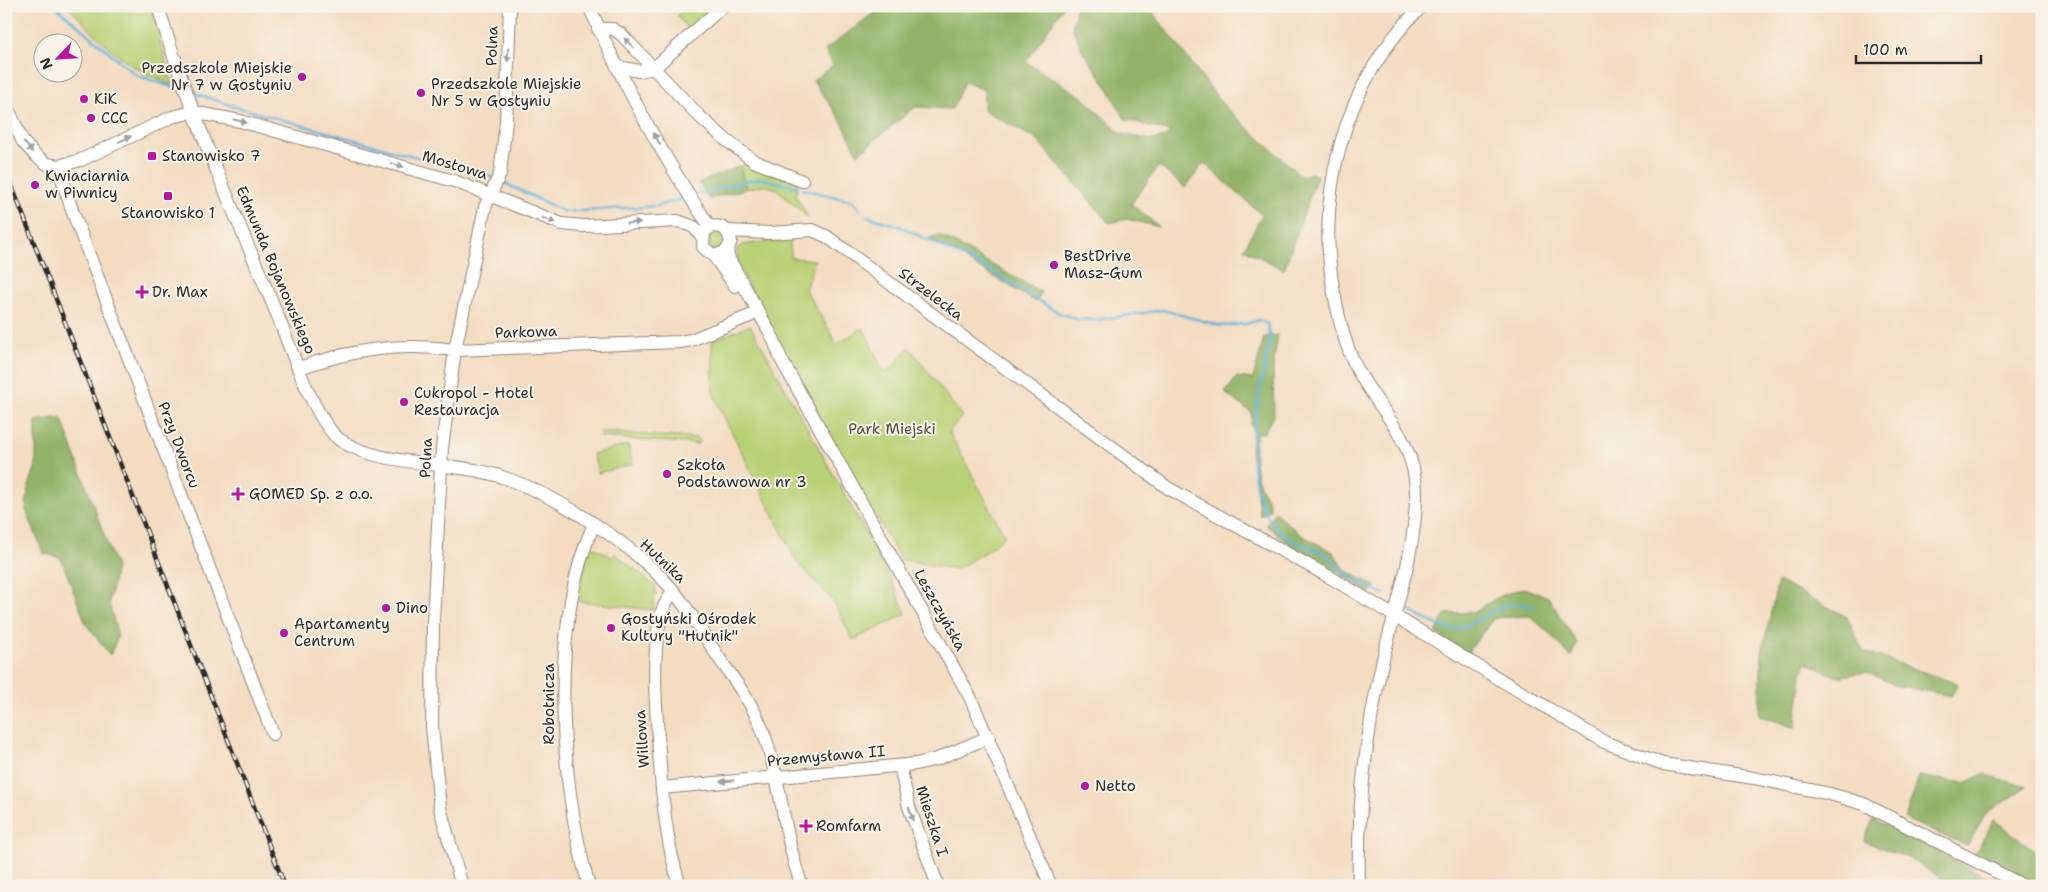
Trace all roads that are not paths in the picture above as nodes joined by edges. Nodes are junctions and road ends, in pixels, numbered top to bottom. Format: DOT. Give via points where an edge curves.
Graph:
graph roads {
  1 [pos="158,6"];
  2 [pos="510,6"];
  3 [pos="589,6"];
  4 [pos="723,6"];
  5 [pos="1418,8"];
  6 [pos="598,28"];
  7 [pos="618,67"];
  8 [pos="654,68"];
  9 [pos="639,71"];
  10 [pos="628,86"];
  11 [pos="6,104"];
  12 [pos="192,112"];
  13 [pos="58,166"];
  14 [pos="802,181"];
  15 [pos="492,191"];
  16 [pos="694,204"];
  17 [pos="678,221"];
  18 [pos="710,227"];
  19 [pos="727,231"];
  20 [pos="770,233"];
  21 [pos="702,237"];
  22 [pos="729,248"];
  23 [pos="714,256"];
  24 [pos="752,315"];
  25 [pos="455,350"];
  26 [pos="781,359"];
  27 [pos="299,368"];
  28 [pos="442,464"];
  29 [pos="594,524"];
  30 [pos="673,591"];
  31 [pos="1396,617"];
  32 [pos="273,734"];
  33 [pos="989,736"];
  34 [pos="900,766"];
  35 [pos="776,776"];
  36 [pos="662,788"];
  37 [pos="462,886"];
  38 [pos="589,886"];
  39 [pos="680,886"];
  40 [pos="802,886"];
  41 [pos="938,886"];
  42 [pos="1051,886"];
  43 [pos="1359,886"];
  44 [pos="2024,886"];
  1 -- 12 [label="street, Edmunda Bojanowskiego"];
  2 -- 15 [label="street, Polna, one-way" via="506,121 500,174"];
  3 -- 6 [label="street"];
  4 -- 8 [label="street"];
  5 -- 31 [label="street" via="1383,54 1360,94 1343,136 1332,182 1328,226 1331,275 1345,340 1358,371 1401,434 1415,477 1414,521"];
  6 -- 7 [label="street"];
  8 -- 6 [label="street, one-way" via="621,34"];
  7 -- 9 [label="street"];
  7 -- 10 [label="street"];
  8 -- 9 [label="street"];
  8 -- 14 [label="street" via="699,116 754,161"];
  9 -- 10 [label="street"];
  16 -- 10 [label="street, one-way"];
  11 -- 13 [label="street, one-way" via="23,142 48,164"];
  13 -- 12 [label="street, one-way" via="81,160 172,117"];
  12 -- 15 [label="street, Mostowa, one-way" via="240,121"];
  12 -- 27 [label="street, Edmunda Bojanowskiego"];
  13 -- 32 [label="street, Przy Dworcu" via="70,206"];
  15 -- 17 [label="street, Mostowa, one-way" via="562,224 582,226"];
  15 -- 25 [label="street, Polna" via="485,207"];
  16 -- 17 [label="street" via="690,216"];
  16 -- 18 [label="street"];
  17 -- 21 [label="street" via="694,227"];
  18 -- 19 [label="street" via="721,227"];
  18 -- 21 [label="street"];
  19 -- 20 [label="street, Strzelecka"];
  19 -- 22 [label="street" via="731,237"];
  20 -- 22 [label="street, Strzelecka" via="743,239"];
  20 -- 31 [label="street, Strzelecka" via="812,230 826,236 1168,488"];
  21 -- 23 [label="street" via="703,247"];
  22 -- 23 [label="street"];
  22 -- 26 [label="street, Leszczyńska" via="729,259 773,338"];
  23 -- 24 [label="street, Leszczyńska"];
  24 -- 25 [label="street, Parkowa" via="691,340 667,344"];
  24 -- 26 [label="street, Leszczyńska"];
  25 -- 27 [label="street, Parkowa" via="418,346 379,348"];
  25 -- 28 [label="street, Polna"];
  26 -- 33 [label="street, Leszczyńska"];
  27 -- 28 [label="street, Edmunda Bojanowskiego" via="327,426 339,439 379,455"];
  28 -- 29 [label="street, Hutnika" via="508,478 557,501"];
  28 -- 37 [label="street, Polna" via="433,621 432,727 440,808"];
  29 -- 30 [label="street, Hutnika" via="658,575"];
  29 -- 38 [label="street, Robotnicza" via="583,549 570,608 563,717 573,825"];
  30 -- 35 [label="street, Hutnika" via="756,716"];
  30 -- 36 [label="street, Willowa" via="661,614 656,648 656,712"];
  31 -- 43 [label="street" via="1385,651 1371,718 1360,829"];
  31 -- 44 [label="street, Strzelecka" via="1620,750 1664,764 1747,776 1844,798 1883,813"];
  33 -- 34 [label="street, Przemysława II" via="937,759"];
  33 -- 42 [label="street, Leszczyńska"];
  34 -- 35 [label="street, Przemysława II"];
  34 -- 41 [label="street, Mieszka I, one-way" via="908,807"];
  35 -- 36 [label="street, Przemysława II, one-way"];
  35 -- 40 [label="street, Hutnika"];
  36 -- 39 [label="street, Willowa" via="670,846"];
}
